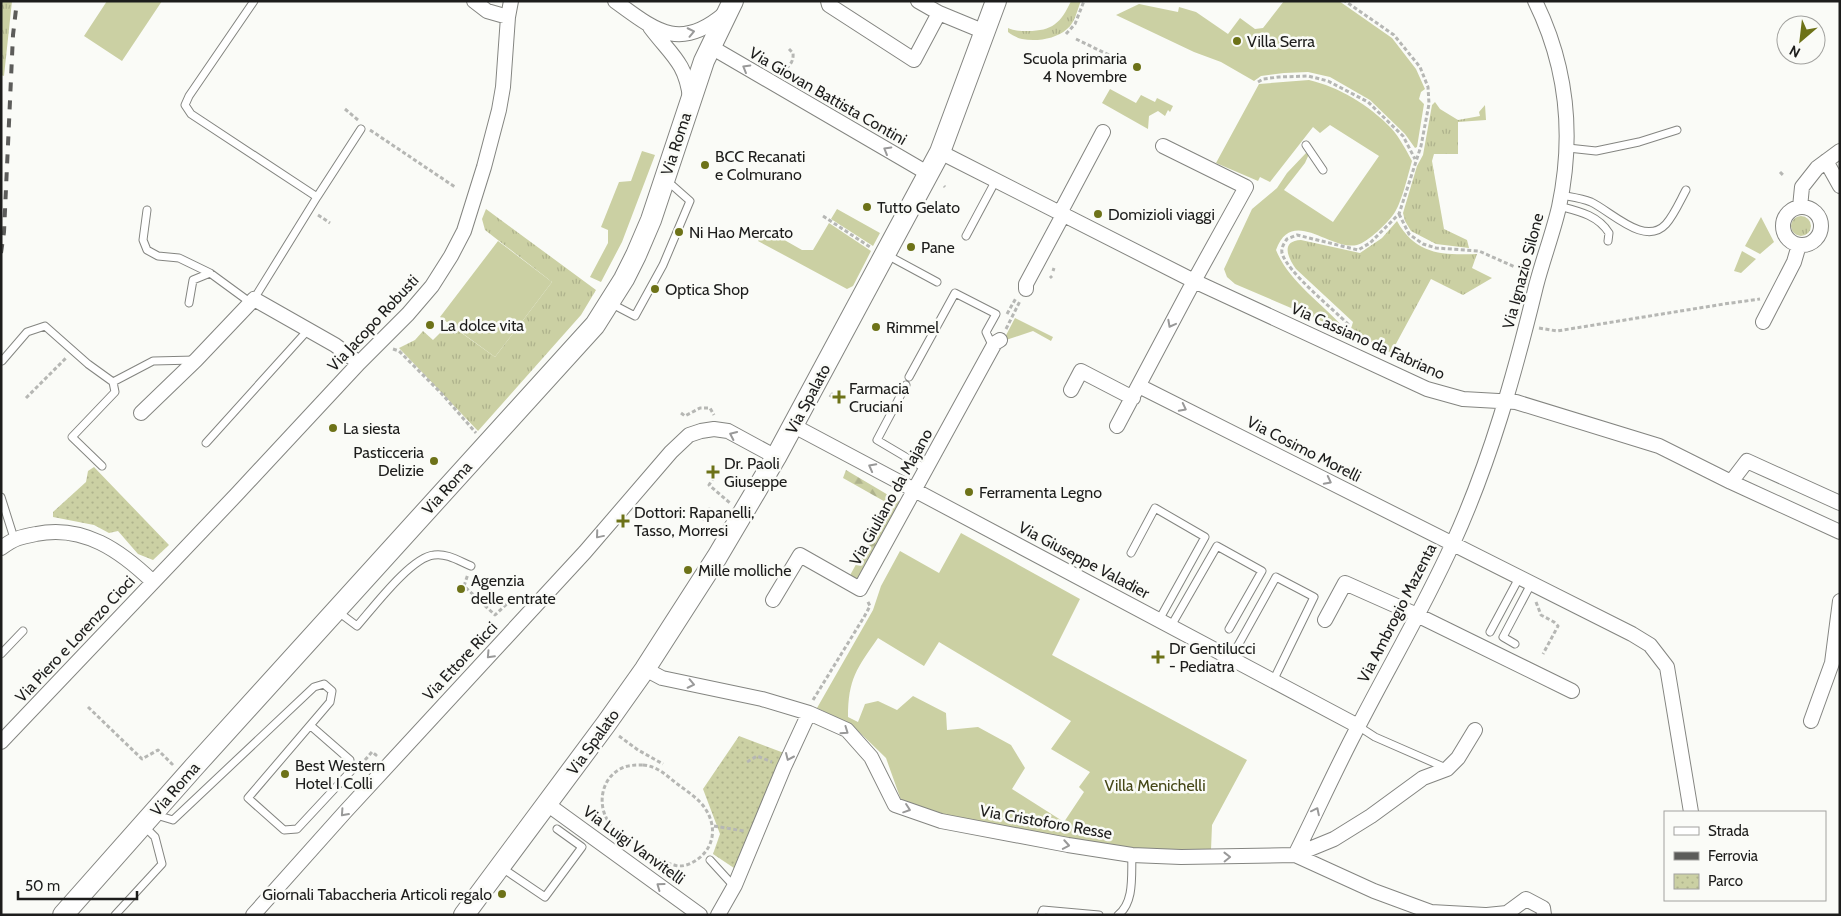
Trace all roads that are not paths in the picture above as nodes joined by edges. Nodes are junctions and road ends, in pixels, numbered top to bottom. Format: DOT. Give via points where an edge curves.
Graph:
graph roads {
  1 [pos="254,1"];
  2 [pos="474,1"];
  3 [pos="511,1"];
  4 [pos="615,1"];
  5 [pos="828,1"];
  6 [pos="996,1"];
  7 [pos="1535,1"];
  8 [pos="921,2"];
  9 [pos="730,6"];
  10 [pos="939,13"];
  11 [pos="508,17"];
  12 [pos="650,26"];
  13 [pos="985,32"];
  14 [pos="711,47"];
  15 [pos="691,99"];
  16 [pos="361,129"];
  17 [pos="1677,130"];
  18 [pos="1103,132"];
  19 [pos="1306,144"];
  20 [pos="1163,146"];
  21 [pos="1568,148"];
  22 [pos="1840,151"];
  23 [pos="940,152"];
  24 [pos="1826,161"];
  25 [pos="1323,170"];
  26 [pos="996,180"];
  27 [pos="663,182"];
  28 [pos="941,184"];
  29 [pos="1840,186"];
  30 [pos="1686,190"];
  31 [pos="317,197"];
  32 [pos="1560,201"];
  33 [pos="1800,207"];
  34 [pos="147,210"];
  35 [pos="1061,214"];
  36 [pos="966,236"];
  37 [pos="1608,241"];
  38 [pos="1798,245"];
  39 [pos="880,252"];
  40 [pos="210,273"];
  41 [pos="1194,281"];
  42 [pos="937,282"];
  43 [pos="1025,287"];
  44 [pos="253,301"];
  45 [pos="189,303"];
  46 [pos="610,303"];
  47 [pos="1763,322"];
  48 [pos="308,330"];
  49 [pos="996,342"];
  50 [pos="196,360"];
  51 [pos="2,361"];
  52 [pos="359,363"];
  53 [pos="909,377"];
  54 [pos="113,382"];
  55 [pos="906,385"];
  56 [pos="1071,390"];
  57 [pos="1136,392"];
  58 [pos="1504,400"];
  59 [pos="141,413"];
  60 [pos="794,426"];
  61 [pos="1118,426"];
  62 [pos="206,443"];
  63 [pos="776,457"];
  64 [pos="102,466"];
  65 [pos="926,469"];
  66 [pos="1731,482"];
  67 [pos="915,490"];
  68 [pos="237,494"];
  69 [pos="1,497"];
  70 [pos="1840,503"];
  71 [pos="1840,532"];
  72 [pos="14,538"];
  73 [pos="1452,544"];
  74 [pos="1,548"];
  75 [pos="1130,553"];
  76 [pos="471,566"];
  77 [pos="1525,581"];
  78 [pos="153,582"];
  79 [pos="773,600"];
  80 [pos="1840,601"];
  81 [pos="336,611"];
  82 [pos="1417,615"];
  83 [pos="1326,620"];
  84 [pos="1165,623"];
  85 [pos="1229,629"];
  86 [pos="23,631"];
  87 [pos="1490,632"];
  88 [pos="1515,644"];
  89 [pos="1,654"];
  90 [pos="1231,658"];
  91 [pos="645,669"];
  92 [pos="1273,681"];
  93 [pos="1572,691"];
  94 [pos="808,713"];
  95 [pos="1810,722"];
  96 [pos="310,726"];
  97 [pos="1358,726"];
  98 [pos="1475,730"];
  99 [pos="1,742"];
  100 [pos="1447,768"];
  101 [pos="547,804"];
  102 [pos="1691,811"];
  103 [pos="150,818"];
  104 [pos="557,829"];
  105 [pos="1132,855"];
  106 [pos="1295,855"];
  107 [pos="710,860"];
  108 [pos="499,867"];
  109 [pos="735,884"];
  110 [pos="479,894"];
  111 [pos="63,915"];
  112 [pos="116,915"];
  113 [pos="253,915"];
  114 [pos="452,915"];
  115 [pos="464,915"];
  116 [pos="700,915"];
  117 [pos="718,915"];
  118 [pos="1042,915"];
  119 [pos="1099,915"];
  120 [pos="1118,915"];
  121 [pos="1486,915"];
  122 [pos="1544,915"];
  1 -- 31 [label="lane" via="185,105 191,114"];
  2 -- 11 [label="street" via="487,11"];
  3 -- 11 [label="street, Via Jacopo Robusti"];
  4 -- 12 [label="street"];
  5 -- 10 [label="street" via="829,5 914,60"];
  6 -- 13 [label="main road, Via Spalato"];
  7 -- 21 [label="street, Via Ignazio Silone" via="1555,49 1560,71"];
  8 -- 10 [label="street"];
  12 -- 9 [label="street, one-way" via="667,33 688,34 712,24"];
  9 -- 14 [label="main road, Via Roma"];
  10 -- 13 [label="street"];
  11 -- 52 [label="street, Via Jacopo Robusti" via="499,110 464,231 432,286"];
  12 -- 15 [label="street" via="682,68"];
  13 -- 23 [label="main road, Via Spalato"];
  14 -- 15 [label="main road, Via Roma"];
  28 -- 14 [label="street, Via Giovan Battista Contini, one-way"];
  15 -- 27 [label="main road, Via Roma"];
  16 -- 31 [label="lane"];
  17 -- 21 [label="lane" via="1596,151"];
  18 -- 35 [label="street"];
  19 -- 25 [label="lane"];
  20 -- 41 [label="street" via="1246,187"];
  21 -- 32 [label="street, Via Ignazio Silone"];
  22 -- 24 [label="street"];
  23 -- 26 [label="street, Via Cassiano da Fabriano"];
  23 -- 28 [label="main road, Via Spalato"];
  24 -- 29 [label="street"];
  24 -- 33 [label="street" via="1802,188"];
  26 -- 35 [label="street, Via Cassiano da Fabriano"];
  26 -- 36 [label="lane"];
  27 -- 46 [label="main road, Via Roma" via="636,255"];
  27 -- 46 [label="lane" via="690,201 663,265 635,316"];
  28 -- 39 [label="main road, Via Spalato"];
  30 -- 32 [label="lane" via="1666,224 1658,231 1648,233 1635,229 1589,202"];
  31 -- 44 [label="lane"];
  32 -- 37 [label="lane" via="1597,219 1610,233"];
  32 -- 58 [label="street, Via Ignazio Silone"];
  33 -- 38 [label="street" via="1788,213 1783,225 1787,238"];
  33 -- 38 [label="street" via="1818,216 1820,230 1812,242"];
  34 -- 40 [label="lane" via="143,240 147,250 158,256 179,258"];
  35 -- 41 [label="street, Via Cassiano da Fabriano"];
  35 -- 43 [label="street"];
  38 -- 47 [label="street" via="1794,262"];
  39 -- 42 [label="lane"];
  39 -- 60 [label="main road, Via Spalato"];
  40 -- 44 [label="lane"];
  40 -- 45 [label="lane" via="193,280"];
  41 -- 57 [label="street, one-way"];
  41 -- 58 [label="street, Via Cassiano da Fabriano" via="1427,389 1463,399"];
  44 -- 48 [label="street"];
  44 -- 50 [label="street"];
  46 -- 81 [label="main road, Via Roma" via="538,390"];
  48 -- 52 [label="street"];
  48 -- 62 [label="lane"];
  49 -- 53 [label="lane" via="986,332 996,314 955,292"];
  49 -- 65 [label="street, Via Giuliano da Majano"];
  50 -- 54 [label="lane" via="153,361"];
  50 -- 59 [label="street"];
  51 -- 54 [label="lane" via="27,332 45,326"];
  52 -- 68 [label="street, Via Jacopo Robusti"];
  54 -- 64 [label="lane" via="115,392 72,437"];
  55 -- 65 [label="lane" via="877,440"];
  56 -- 57 [label="street, Via Cosimo Morelli" via="1081,371"];
  57 -- 61 [label="street"];
  57 -- 73 [label="street, Via Cosimo Morelli, one-way"];
  58 -- 66 [label="street, Via Cassiano da Fabriano" via="1659,446"];
  58 -- 73 [label="street, Via Ignazio Silone"];
  60 -- 63 [label="main road, Via Spalato"];
  67 -- 60 [label="street, Via Giuseppe Valadier, one-way"];
  63 -- 91 [label="main road, Via Spalato" via="718,557"];
  63 -- 113 [label="street, Via Ettore Ricci, one-way" via="728,432 714,429 689,435"];
  65 -- 67 [label="street, Via Giuliano da Majano"];
  66 -- 70 [label="street" via="1747,461"];
  66 -- 71 [label="street, Via Cassiano da Fabriano"];
  67 -- 79 [label="street, Via Giuliano da Majano" via="860,589 800,556"];
  67 -- 84 [label="street, Via Giuseppe Valadier"];
  68 -- 78 [label="street, Via Piero e Lorenzo Cioci"];
  69 -- 72 [label="lane"];
  72 -- 74 [label="street, Via Piero e Lorenzo Cioci"];
  72 -- 78 [label="street, Via Piero e Lorenzo Cioci" via="47,532 77,533 101,542"];
  73 -- 77 [label="street, Via Ambrogio Mazenta"];
  73 -- 82 [label="street, Via Ambrogio Mazenta"];
  75 -- 84 [label="lane" via="1155,508 1205,537"];
  76 -- 81 [label="lane" via="451,557 434,555 412,565 357,626"];
  77 -- 87 [label="lane"];
  77 -- 88 [label="lane" via="1503,637"];
  77 -- 102 [label="street, Via Ambrogio Mazenta" via="1632,634 1650,645 1667,667"];
  78 -- 99 [label="street, Via Piero e Lorenzo Cioci"];
  80 -- 95 [label="street" via="1832,663"];
  81 -- 103 [label="main road, Via Roma"];
  82 -- 83 [label="street" via="1345,583"];
  82 -- 93 [label="street"];
  82 -- 97 [label="street, Via Ambrogio Mazenta"];
  84 -- 85 [label="lane" via="1217,546 1262,571"];
  84 -- 90 [label="street, Via Giuseppe Valadier"];
  86 -- 89 [label="lane"];
  90 -- 92 [label="street, Via Giuseppe Valadier"];
  90 -- 92 [label="lane" via="1276,577 1314,597"];
  91 -- 94 [label="street, Via Cristoforo Resse, one-way" via="662,678 762,699"];
  91 -- 101 [label="main road, Via Spalato"];
  92 -- 97 [label="street, Via Giuseppe Valadier"];
  94 -- 105 [label="street, Via Cristoforo Resse, one-way" via="847,730 872,757 895,805 940,820"];
  94 -- 109 [label="street, one-way"];
  96 -- 96 [label="lane" via="248,798 284,830 297,829 352,771 350,760"];
  96 -- 103 [label="lane" via="330,702 332,690 324,684 314,687 173,820"];
  97 -- 100 [label="lane" via="1375,737"];
  106 -- 97 [label="street, Via Ambrogio Mazenta, one-way"];
  98 -- 100 [label="street" via="1458,758"];
  100 -- 106 [label="street" via="1423,778 1334,839"];
  101 -- 108 [label="main road, Via Spalato"];
  116 -- 101 [label="street, Via Luigi Vanvitelli, one-way"];
  103 -- 111 [label="main road, Via Roma"];
  103 -- 112 [label="lane" via="162,864"];
  104 -- 108 [label="lane" via="582,847 545,898"];
  105 -- 106 [label="street, Via Cristoforo Resse, one-way" via="1181,858"];
  105 -- 120 [label="lane" via="1129,902"];
  106 -- 121 [label="street, Via Cristoforo Resse" via="1374,891 1431,912"];
  107 -- 109 [label="lane"];
  108 -- 110 [label="main road, Via Spalato"];
  109 -- 117 [label="street"];
  110 -- 114 [label="main road"];
  110 -- 115 [label="main road, Via Spalato"];
  118 -- 119 [label="lane" via="1043,910"];
  121 -- 122 [label="street, Via Cristoforo Resse" via="1507,913 1526,899 1543,908"];
}
